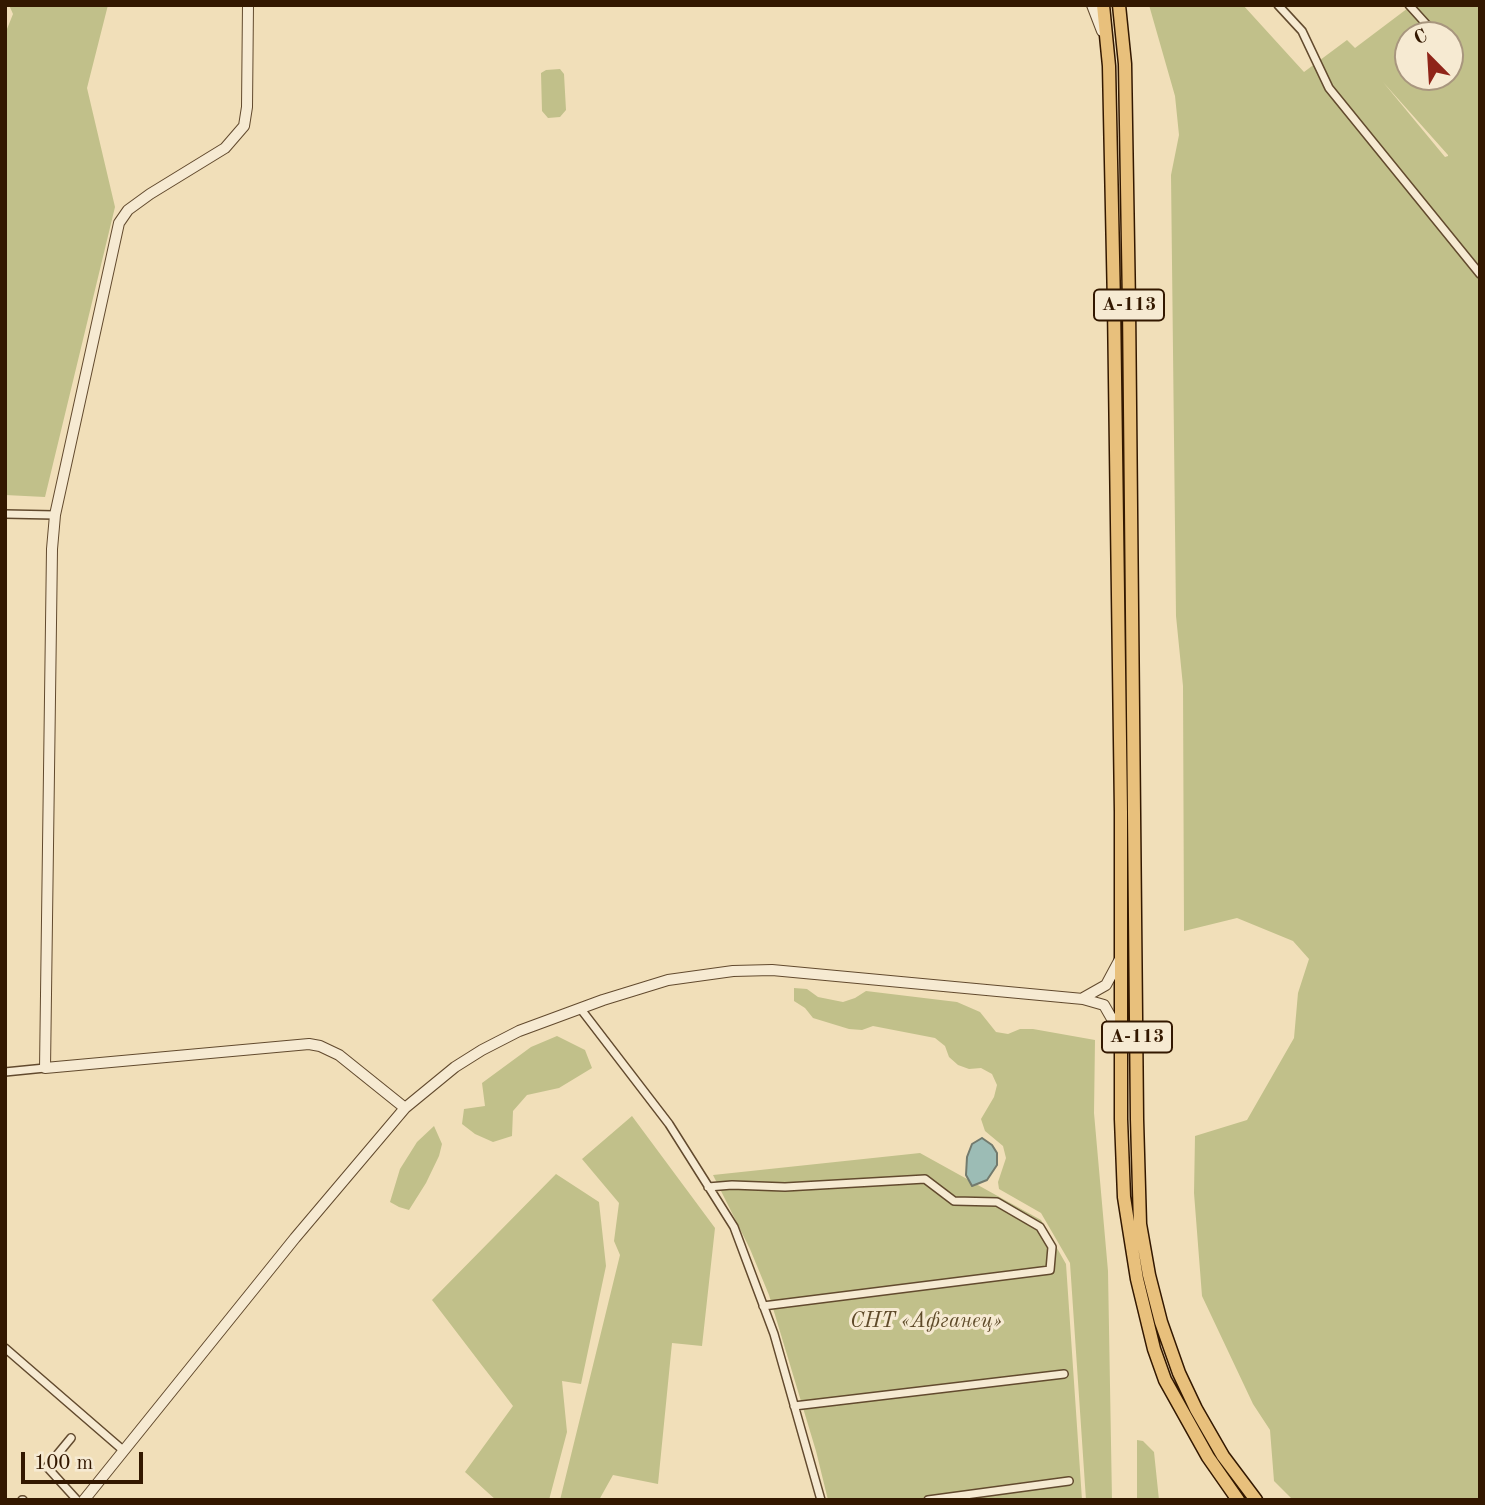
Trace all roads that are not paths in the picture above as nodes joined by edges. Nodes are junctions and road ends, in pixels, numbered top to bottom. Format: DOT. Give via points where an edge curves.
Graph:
graph roads {
  1 [pos="248,5"];
  2 [pos="1092,5"];
  3 [pos="1103,5"];
  4 [pos="1119,5"];
  5 [pos="1278,5"];
  6 [pos="1409,5"];
  7 [pos="1423,21"];
  8 [pos="1108,50"];
  9 [pos="1480,274"];
  10 [pos="5,514"];
  11 [pos="55,515"];
  12 [pos="1121,956"];
  13 [pos="1083,999"];
  14 [pos="580,1008"];
  15 [pos="1121,1035"];
  16 [pos="45,1068"];
  17 [pos="5,1072"];
  18 [pos="405,1108"];
  19 [pos="708,1187"];
  20 [pos="763,1306"];
  21 [pos="5,1348"];
  22 [pos="1065,1374"];
  23 [pos="794,1406"];
  24 [pos="71,1438"];
  25 [pos="124,1451"];
  26 [pos="1069,1481"];
  27 [pos="1237,1498"];
  28 [pos="76,1500"];
  29 [pos="84,1500"];
  30 [pos="821,1500"];
  31 [pos="928,1500"];
  32 [pos="1256,1500"];
  1 -- 11 [label="street" via="244,126 225,148 150,194 119,223"];
  2 -- 8 [label="street"];
  3 -- 8 [label="highway, А-113"];
  4 -- 32 [label="highway, А-113" via="1125,64 1140,1224 1161,1322 1179,1373 1223,1456"];
  5 -- 9 [label="street" via="1302,31 1329,88"];
  6 -- 7 [label="street"];
  8 -- 12 [label="highway, А-113" via="1118,493"];
  10 -- 11 [label="street"];
  11 -- 16 [label="street"];
  12 -- 13 [label="street" via="1106,985"];
  12 -- 15 [label="highway, А-113"];
  13 -- 14 [label="street" via="754,970 668,980"];
  13 -- 15 [label="street" via="1104,1006"];
  14 -- 18 [label="street" via="482,1050"];
  14 -- 19 [label="street" via="669,1124"];
  15 -- 27 [label="highway, А-113" via="1124,1198 1148,1328 1165,1380"];
  16 -- 17 [label="street"];
  16 -- 18 [label="street" via="309,1044 339,1055"];
  18 -- 25 [label="street"];
  19 -- 20 [label="street" via="734,1227"];
  19 -- 20 [label="street" via="925,1179 954,1201 997,1202 1040,1227 1052,1247 1050,1270"];
  20 -- 23 [label="street"];
  21 -- 25 [label="street"];
  22 -- 23 [label="street"];
  23 -- 30 [label="street"];
  24 -- 28 [label="street" via="47,1466"];
  25 -- 29 [label="street"];
  26 -- 31 [label="street"];
}
